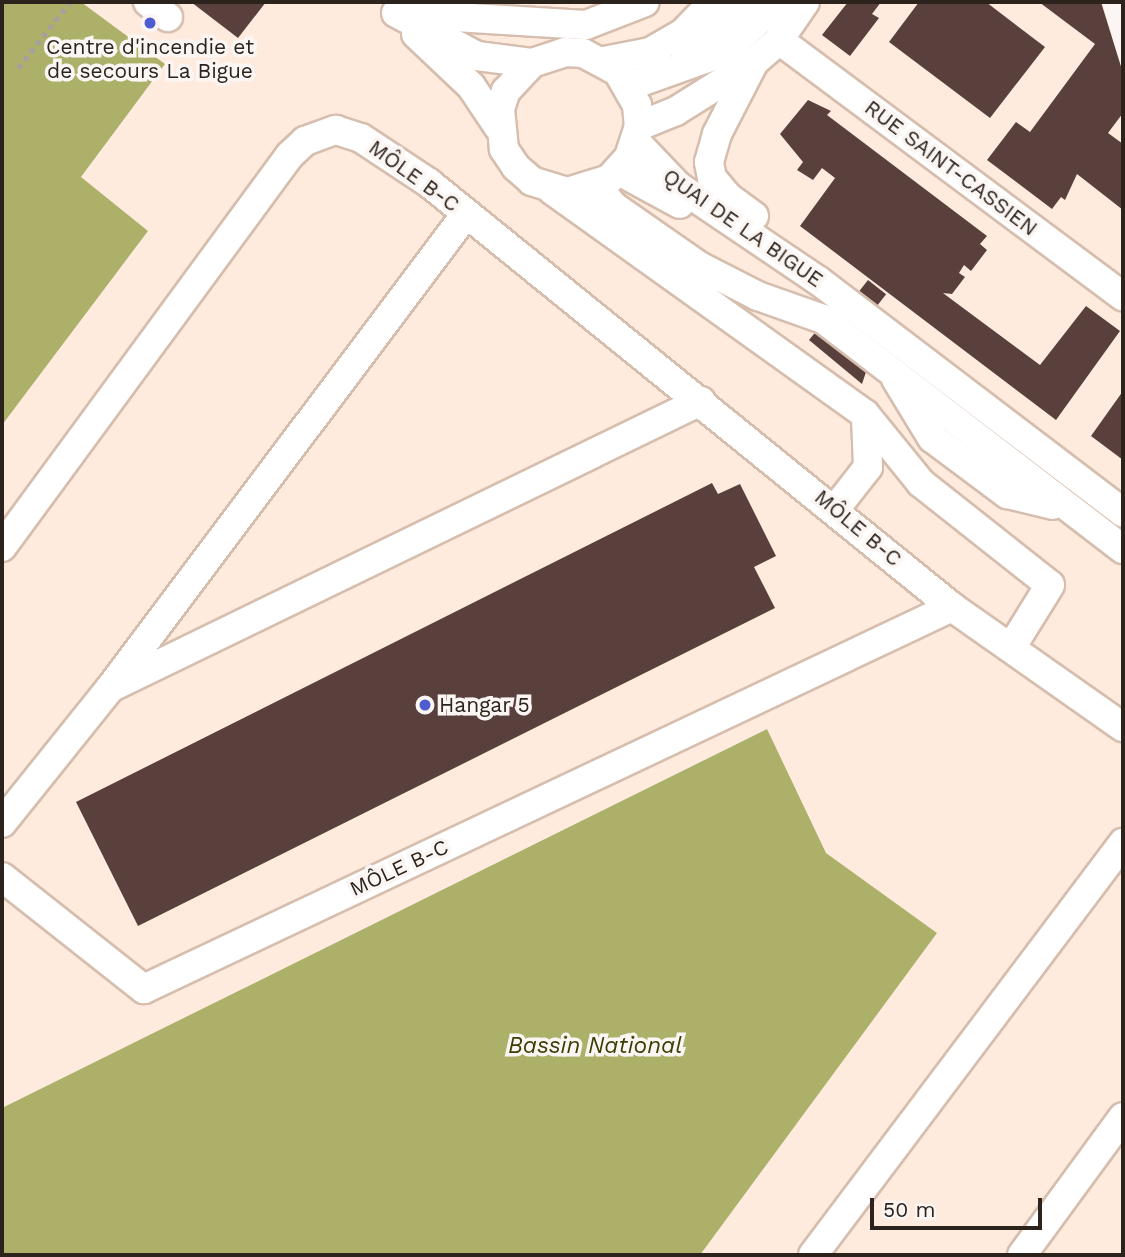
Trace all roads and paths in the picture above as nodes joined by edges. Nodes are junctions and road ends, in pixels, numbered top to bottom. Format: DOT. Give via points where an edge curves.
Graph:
graph roads {
  1 [pos="70,2"];
  2 [pos="645,2"];
  3 [pos="713,2"];
  4 [pos="747,2"];
  5 [pos="779,2"];
  6 [pos="805,2"];
  7 [pos="388,8"];
  8 [pos="586,25"];
  9 [pos="779,40"];
  10 [pos="705,43"];
  11 [pos="650,52"];
  12 [pos="593,57"];
  13 [pos="754,62"];
  14 [pos="531,63"];
  15 [pos="18,68"];
  16 [pos="673,73"];
  17 [pos="629,86"];
  18 [pos="499,128"];
  19 [pos="637,134"];
  20 [pos="608,178"];
  21 [pos="552,190"];
  22 [pos="466,214"];
  23 [pos="819,281"];
  24 [pos="1123,296"];
  25 [pos="854,309"];
  26 [pos="887,365"];
  27 [pos="701,401"];
  28 [pos="865,414"];
  29 [pos="836,508"];
  30 [pos="1123,513"];
  31 [pos="2,547"];
  32 [pos="1123,550"];
  33 [pos="952,607"];
  34 [pos="1011,648"];
  35 [pos="110,688"];
  36 [pos="1123,727"];
  37 [pos="2,823"];
  38 [pos="1123,843"];
  39 [pos="2,877"];
  40 [pos="1123,1117"];
  41 [pos="813,1255"];
  42 [pos="1021,1255"];
  1 -- 15 [label="path"];
  2 -- 8 [label="lane"];
  3 -- 11 [label="lane" via="683,33"];
  4 -- 10 [label="lane"];
  5 -- 16 [label="lane" via="724,52"];
  6 -- 9 [label="lane"];
  7 -- 8 [label="lane"];
  7 -- 14 [label="lane" via="477,56"];
  7 -- 18 [label="lane" via="471,86"];
  8 -- 12 [label="lane"];
  9 -- 13 [label="lane"];
  9 -- 24 [label="lane, RUE SAINT-CASSIEN"];
  10 -- 11 [label="lane"];
  10 -- 16 [label="lane"];
  11 -- 12 [label="lane"];
  12 -- 14 [label="lane" via="556,54"];
  12 -- 17 [label="lane"];
  13 -- 19 [label="lane"];
  13 -- 23 [label="lane" via="716,134 709,163 712,178 728,197 802,252"];
  14 -- 18 [label="lane" via="506,91"];
  16 -- 17 [label="lane"];
  17 -- 19 [label="lane"];
  18 -- 21 [label="lane" via="516,167"];
  19 -- 20 [label="lane"];
  19 -- 23 [label="lane, QUAI DE LA BIGUE" via="678,186"];
  20 -- 21 [label="lane"];
  20 -- 25 [label="lane, QUAI DE LA BIGUE"];
  20 -- 26 [label="lane" via="613,206 699,266 758,296 823,318"];
  21 -- 28 [label="lane"];
  22 -- 27 [label="lane, MÔLE B-C"];
  22 -- 31 [label="lane, MÔLE B-C" via="361,138 336,130 305,141"];
  22 -- 35 [label="lane"];
  23 -- 25 [label="lane, QUAI DE LA BIGUE"];
  25 -- 30 [label="lane, QUAI DE LA BIGUE"];
  26 -- 32 [label="lane"];
  26 -- 32 [label="lane" via="942,426"];
  27 -- 29 [label="lane, MÔLE B-C"];
  27 -- 35 [label="lane"];
  28 -- 29 [label="lane" via="868,467"];
  28 -- 34 [label="lane" via="921,483 1051,585"];
  29 -- 33 [label="lane, MÔLE B-C"];
  33 -- 34 [label="lane"];
  33 -- 39 [label="lane, MÔLE B-C" via="145,989"];
  34 -- 36 [label="lane"];
  35 -- 37 [label="lane"];
  38 -- 41 [label="lane"];
  40 -- 42 [label="lane"];
}
